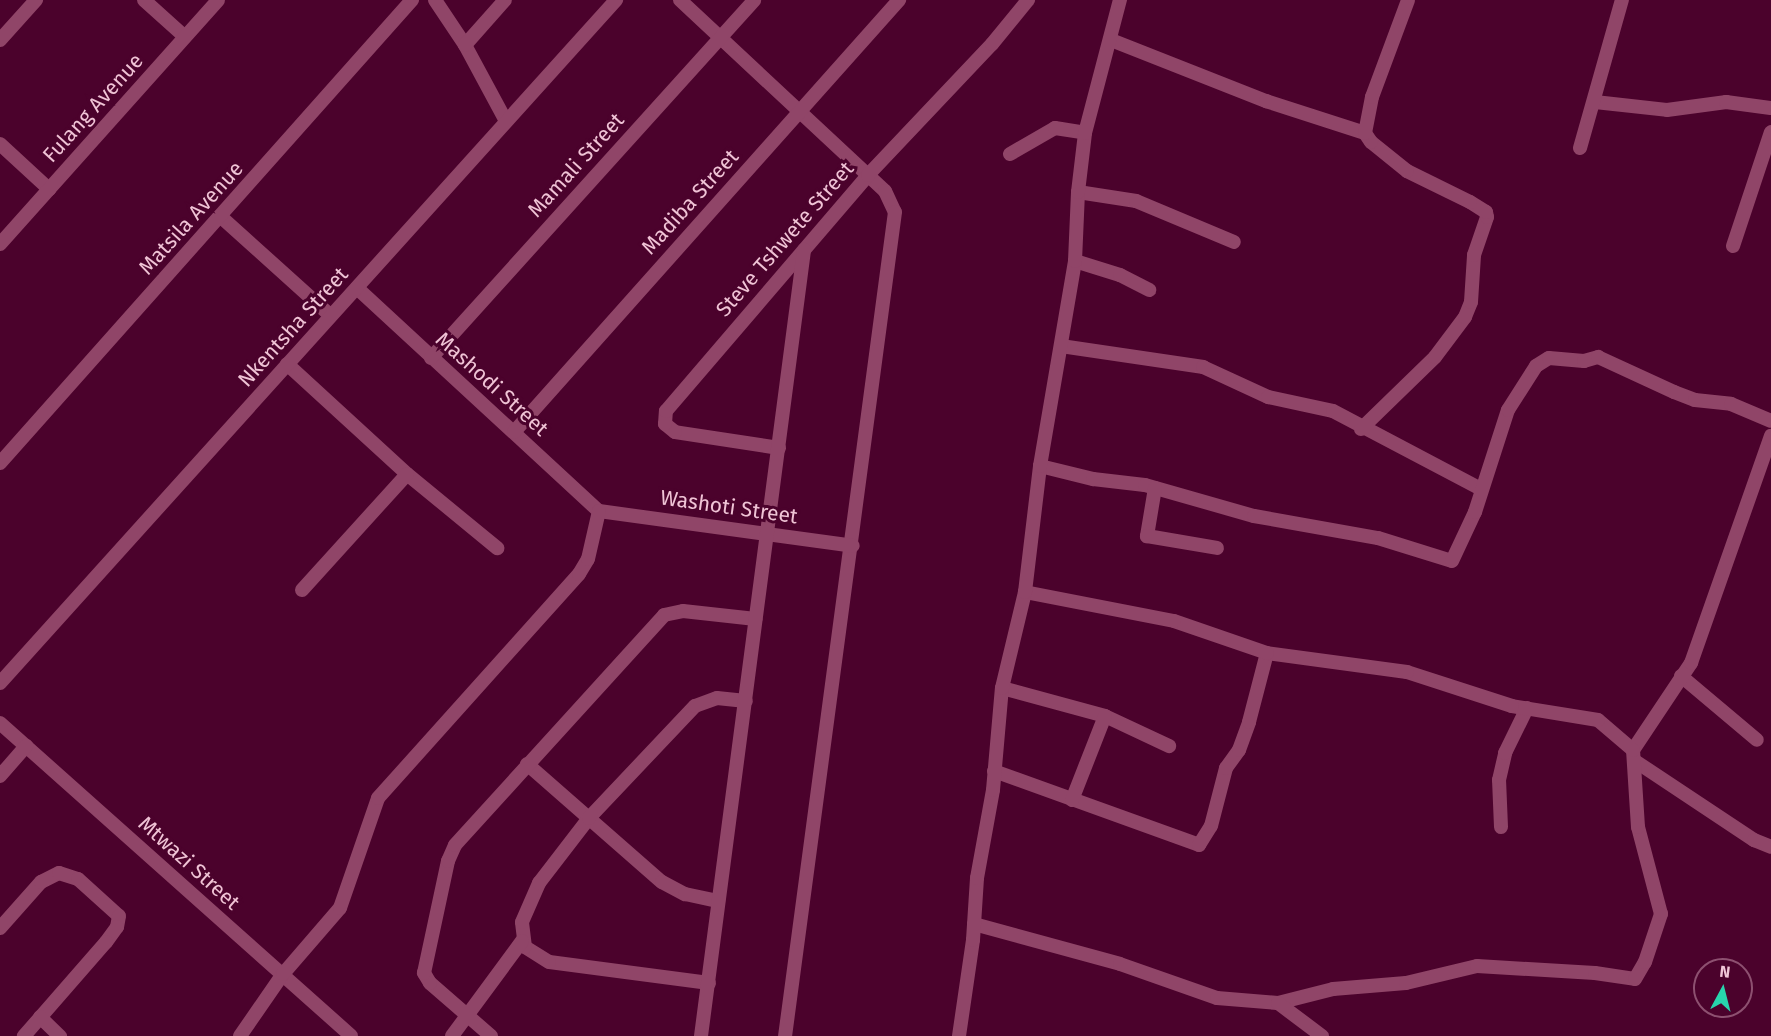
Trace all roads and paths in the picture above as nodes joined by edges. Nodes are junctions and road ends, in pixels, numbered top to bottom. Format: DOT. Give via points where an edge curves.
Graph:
graph roads {
  1 [pos="36,0"];
  2 [pos="144,0"];
  3 [pos="218,0"];
  4 [pos="412,0"];
  5 [pos="435,0"];
  6 [pos="505,0"];
  7 [pos="616,0"];
  8 [pos="680,0"];
  9 [pos="753,0"];
  10 [pos="899,0"];
  11 [pos="1028,0"];
  12 [pos="1120,0"];
  13 [pos="1408,0"];
  14 [pos="1622,0"];
  15 [pos="184,36"];
  16 [pos="720,37"];
  17 [pos="0,40"];
  18 [pos="1111,40"];
  19 [pos="465,45"];
  20 [pos="1595,102"];
  21 [pos="1771,108"];
  22 [pos="799,110"];
  23 [pos="506,121"];
  24 [pos="1771,132"];
  25 [pos="1085,133"];
  26 [pos="1365,133"];
  27 [pos="0,144"];
  28 [pos="1580,148"];
  29 [pos="1010,154"];
  30 [pos="868,175"];
  31 [pos="49,189"];
  32 [pos="1078,192"];
  33 [pos="220,216"];
  34 [pos="1234,242"];
  35 [pos="0,244"];
  36 [pos="1733,246"];
  37 [pos="804,250"];
  38 [pos="1075,261"];
  39 [pos="357,288"];
  40 [pos="1149,290"];
  41 [pos="331,316"];
  42 [pos="1060,346"];
  43 [pos="431,358"];
  44 [pos="287,364"];
  45 [pos="1771,421"];
  46 [pos="1361,429"];
  47 [pos="514,432"];
  48 [pos="1771,436"];
  49 [pos="779,448"];
  50 [pos="0,464"];
  51 [pos="1040,466"];
  52 [pos="407,474"];
  53 [pos="1155,488"];
  54 [pos="1481,489"];
  55 [pos="599,511"];
  56 [pos="768,533"];
  57 [pos="853,546"];
  58 [pos="497,548"];
  59 [pos="1216,548"];
  60 [pos="302,590"];
  61 [pos="1025,592"];
  62 [pos="756,619"];
  63 [pos="1267,653"];
  64 [pos="1681,676"];
  65 [pos="0,683"];
  66 [pos="1002,688"];
  67 [pos="746,701"];
  68 [pos="1527,708"];
  69 [pos="1105,716"];
  70 [pos="0,723"];
  71 [pos="1757,740"];
  72 [pos="26,746"];
  73 [pos="1169,746"];
  74 [pos="1634,756"];
  75 [pos="527,764"];
  76 [pos="994,771"];
  77 [pos="0,776"];
  78 [pos="1072,800"];
  79 [pos="590,818"];
  80 [pos="1501,827"];
  81 [pos="1771,847"];
  82 [pos="718,901"];
  83 [pos="974,924"];
  84 [pos="0,928"];
  85 [pos="522,941"];
  86 [pos="283,974"];
  87 [pos="709,983"];
  88 [pos="1278,1003"];
  89 [pos="468,1016"];
  90 [pos="40,1017"];
  91 [pos="24,1036"];
  92 [pos="60,1036"];
  93 [pos="240,1036"];
  94 [pos="351,1036"];
  95 [pos="452,1036"];
  96 [pos="491,1036"];
  97 [pos="701,1036"];
  98 [pos="786,1036"];
  99 [pos="959,1036"];
  100 [pos="1322,1036"];
  1 -- 17 [label="street"];
  2 -- 15 [label="street"];
  3 -- 15 [label="street, Fulang Avenue"];
  4 -- 33 [label="street, Matsila Avenue"];
  5 -- 19 [label="street"];
  6 -- 19 [label="street"];
  7 -- 23 [label="street, Nkentsha Street"];
  8 -- 16 [label="street"];
  9 -- 16 [label="street, Mamali Street"];
  10 -- 22 [label="street, Madiba Street"];
  11 -- 30 [label="street, Steve Tshwete Street" via="992,44"];
  12 -- 18 [label="street"];
  13 -- 26 [label="street" via="1372,97"];
  14 -- 20 [label="street"];
  15 -- 31 [label="street, Fulang Avenue"];
  16 -- 22 [label="street"];
  16 -- 43 [label="street, Mamali Street"];
  18 -- 25 [label="street"];
  18 -- 26 [label="street" via="1266,101"];
  19 -- 23 [label="street"];
  20 -- 21 [label="street" via="1667,110 1726,102"];
  20 -- 28 [label="street"];
  22 -- 30 [label="street"];
  22 -- 47 [label="street, Madiba Street"];
  23 -- 39 [label="street, Nkentsha Street"];
  24 -- 36 [label="street"];
  25 -- 29 [label="street" via="1055,128"];
  25 -- 32 [label="street"];
  26 -- 46 [label="street" via="1378,149 1407,171 1470,202 1486,212 1487,217 1474,255 1471,302 1466,316 1435,357"];
  27 -- 31 [label="street"];
  30 -- 37 [label="street, Steve Tshwete Street"];
  30 -- 57 [label="street" via="891,196 895,212"];
  31 -- 35 [label="street, Fulang Avenue"];
  32 -- 34 [label="street" via="1136,201"];
  32 -- 38 [label="street"];
  33 -- 41 [label="street"];
  33 -- 50 [label="street, Matsila Avenue"];
  37 -- 49 [label="street"];
  37 -- 49 [label="street, Steve Tshwete Street" via="664,415 665,424 675,432"];
  38 -- 40 [label="street" via="1120,275"];
  38 -- 42 [label="street"];
  39 -- 41 [label="street, Nkentsha Street"];
  39 -- 43 [label="street, Mashodi Street"];
  41 -- 44 [label="street, Nkentsha Street"];
  42 -- 46 [label="street" via="1197,366 1268,397 1333,411"];
  42 -- 51 [label="street"];
  43 -- 47 [label="street, Mashodi Street"];
  44 -- 52 [label="street"];
  44 -- 65 [label="street, Nkentsha Street"];
  45 -- 54 [label="street" via="1731,404 1695,400 1598,357 1584,361 1549,358 1536,366 1508,410"];
  46 -- 54 [label="street"];
  47 -- 55 [label="street, Mashodi Street"];
  48 -- 64 [label="street" via="1738,523 1718,596 1691,663"];
  49 -- 56 [label="street"];
  51 -- 53 [label="street"];
  51 -- 61 [label="street"];
  52 -- 58 [label="street"];
  52 -- 60 [label="street"];
  53 -- 54 [label="street" via="1254,516 1399,543 1452,561 1475,512"];
  53 -- 59 [label="street" via="1147,536"];
  55 -- 56 [label="street, Washoti Street"];
  55 -- 86 [label="street" via="588,559 579,574 378,798 340,908"];
  56 -- 57 [label="street, Washoti Street"];
  56 -- 62 [label="street"];
  57 -- 98 [label="street"];
  61 -- 63 [label="street" via="1174,621"];
  61 -- 66 [label="street"];
  62 -- 67 [label="street"];
  62 -- 75 [label="street" via="683,611 664,615"];
  63 -- 68 [label="street" via="1407,672"];
  63 -- 78 [label="street" via="1249,722 1239,750 1226,768 1203,842 1195,846"];
  64 -- 71 [label="street"];
  64 -- 74 [label="street"];
  66 -- 69 [label="street"];
  66 -- 76 [label="street"];
  67 -- 79 [label="street" via="717,698 700,702"];
  67 -- 82 [label="street"];
  68 -- 74 [label="street" via="1598,720"];
  68 -- 80 [label="street" via="1505,753 1499,780"];
  69 -- 73 [label="street"];
  69 -- 78 [label="street"];
  70 -- 72 [label="street, Mtwazi Street"];
  72 -- 77 [label="street"];
  72 -- 86 [label="street, Mtwazi Street"];
  74 -- 81 [label="street" via="1754,840"];
  74 -- 88 [label="street" via="1638,827 1661,914 1646,962 1635,979 1477,966 1406,983 1333,989"];
  75 -- 79 [label="street"];
  75 -- 89 [label="street" via="461,837 448,861 424,973"];
  76 -- 78 [label="street"];
  76 -- 83 [label="street"];
  79 -- 82 [label="street" via="662,882 685,894"];
  79 -- 85 [label="street" via="530,899 522,922"];
  82 -- 87 [label="street"];
  83 -- 88 [label="street" via="1120,964 1217,998"];
  83 -- 99 [label="street"];
  84 -- 90 [label="street" via="54,874 78,879 112,906 119,920 106,942"];
  85 -- 87 [label="street" via="531,954 549,962"];
  85 -- 89 [label="street"];
  86 -- 93 [label="street"];
  86 -- 94 [label="street, Mtwazi Street"];
  87 -- 97 [label="street"];
  88 -- 100 [label="street"];
  89 -- 95 [label="street"];
  89 -- 96 [label="street"];
  90 -- 91 [label="street"];
  90 -- 92 [label="street"];
}
